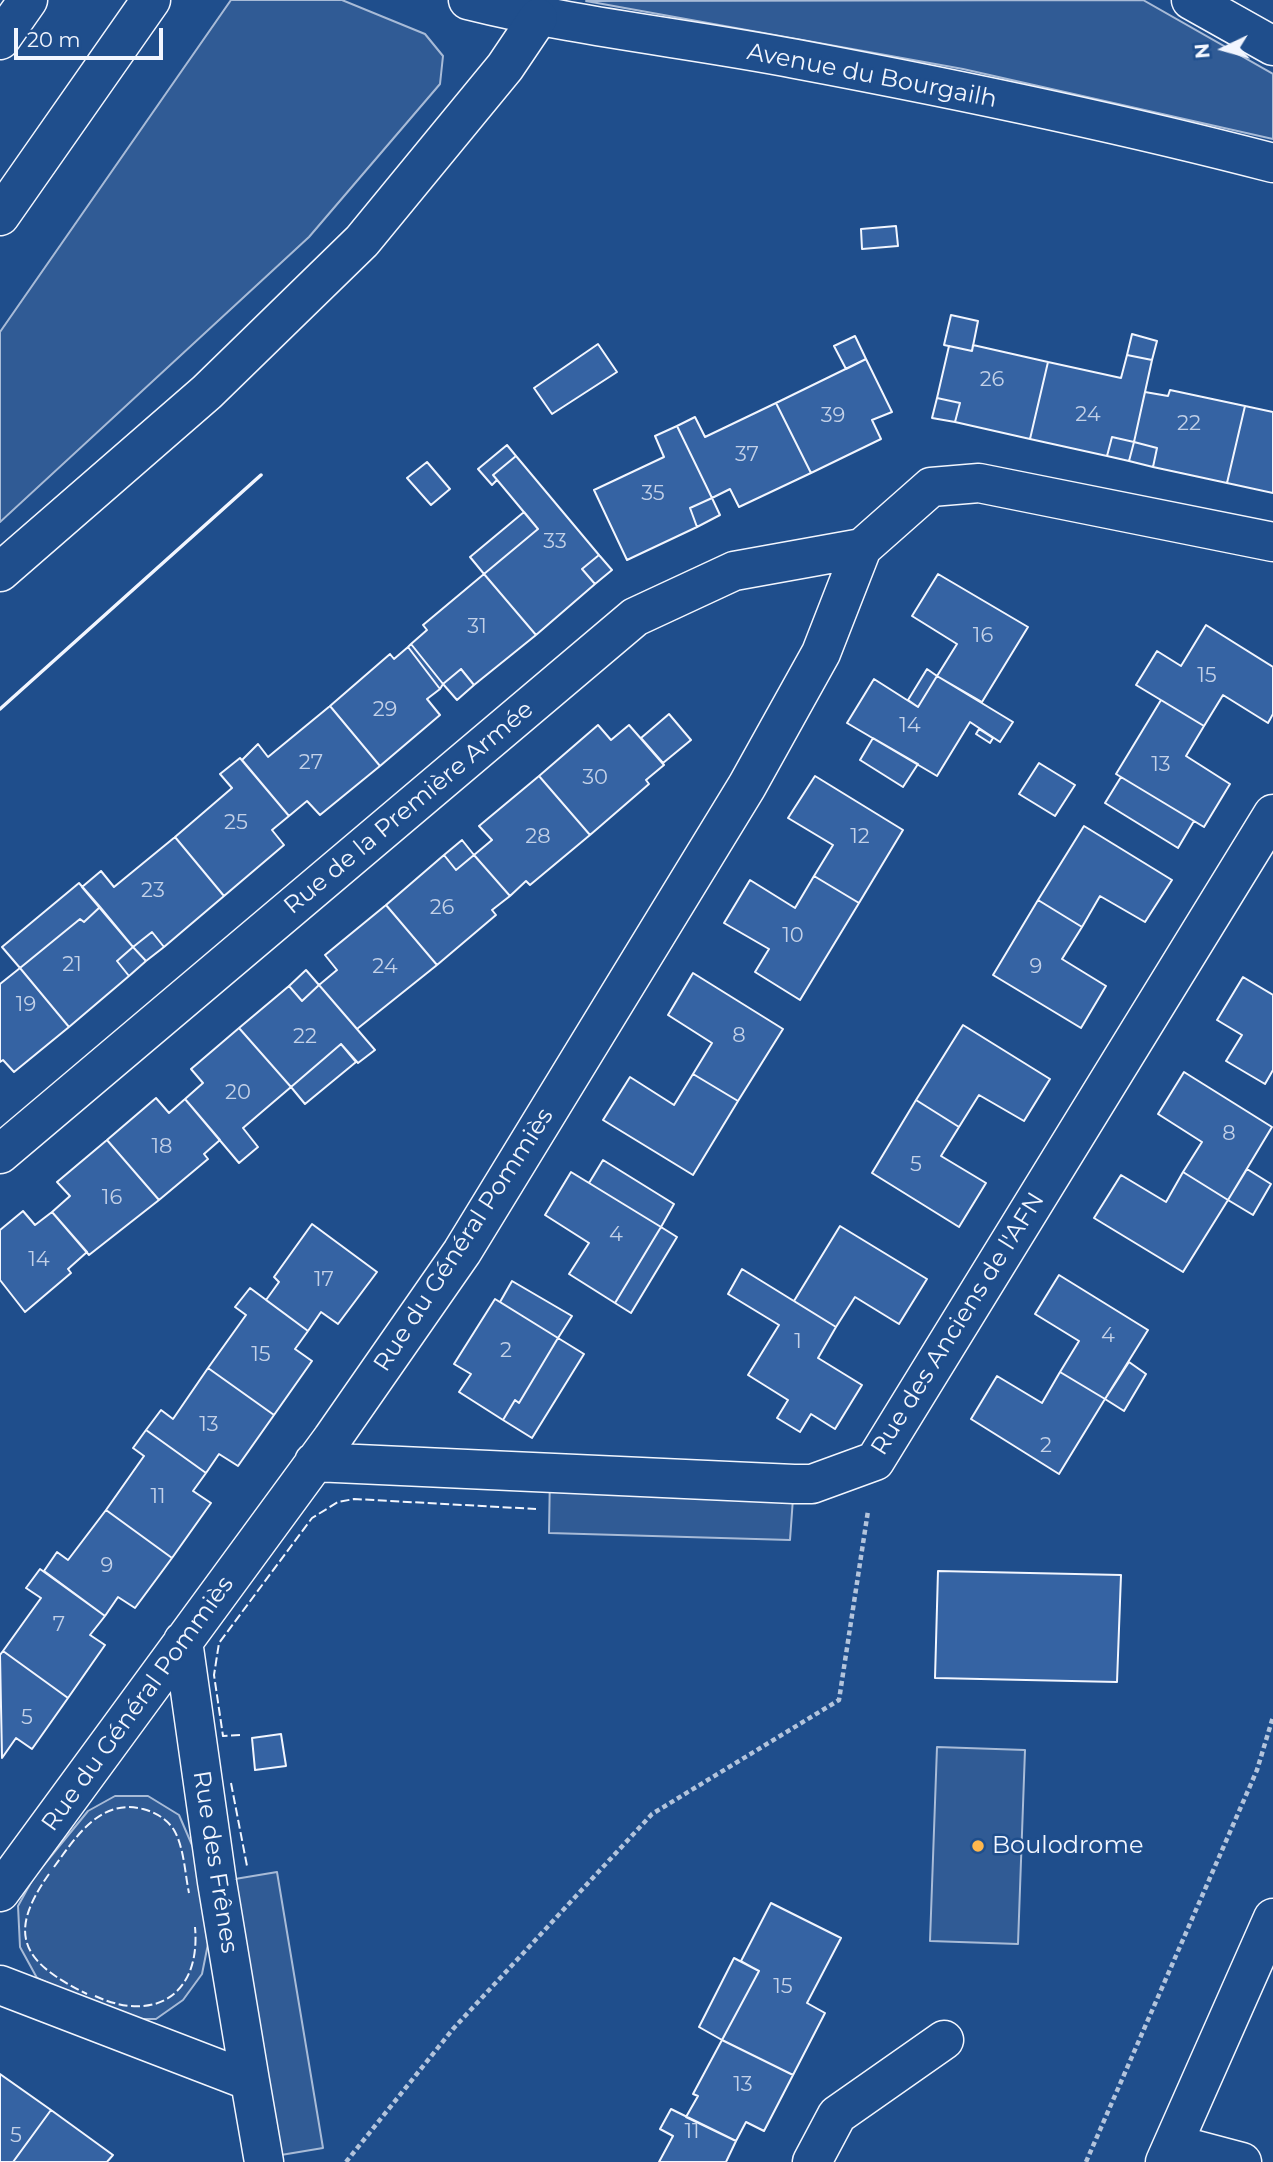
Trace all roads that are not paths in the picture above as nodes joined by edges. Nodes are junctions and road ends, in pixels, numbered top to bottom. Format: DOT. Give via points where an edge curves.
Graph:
graph roads {
  1 [pos="28,0"];
  2 [pos="151,0"];
  3 [pos="468,0"];
  4 [pos="1191,0"];
  5 [pos="544,9"];
  6 [pos="0,40"];
  7 [pos="1273,46"];
  8 [pos="1273,163"];
  9 [pos="0,216"];
  10 [pos="1273,542"];
  11 [pos="862,548"];
  12 [pos="0,572"];
  13 [pos="1273,814"];
  14 [pos="0,1154"];
  15 [pos="314,1462"];
  16 [pos="183,1641"];
  17 [pos="0,1892"];
  18 [pos="1273,1918"];
  19 [pos="0,1984"];
  20 [pos="944,2040"];
  21 [pos="250,2081"];
  22 [pos="1169,2153"];
  23 [pos="264,2162"];
  24 [pos="812,2162"];
  25 [pos="1242,2162"];
  1 -- 6 [label="main road"];
  2 -- 9 [label="main road"];
  3 -- 5 [label="main road, Avenue du Bourgailh"];
  4 -- 7 [label="main road"];
  5 -- 8 [label="main road, Avenue du Bourgailh" via="1156,133"];
  5 -- 12 [label="main road" via="505,67 362,241 207,392"];
  10 -- 11 [label="main road" via="978,483 932,487"];
  11 -- 14 [label="main road, Rue de la Première Armée" via="734,571 635,617"];
  11 -- 15 [label="main road, Rue du Général Pommiès" via="821,653 747,786 462,1252"];
  13 -- 15 [label="main road, Rue des Anciens de l'AFN" via="876,1461 812,1484"];
  15 -- 16 [label="main road, Rue du Général Pommiès"];
  16 -- 17 [label="main road, Rue du Général Pommiès"];
  16 -- 21 [label="main road, Rue des Frênes"];
  18 -- 22 [label="main road"];
  19 -- 21 [label="main road"];
  20 -- 24 [label="main road" via="837,2115"];
  21 -- 23 [label="main road, Rue des Frênes"];
  22 -- 25 [label="main road"];
}
